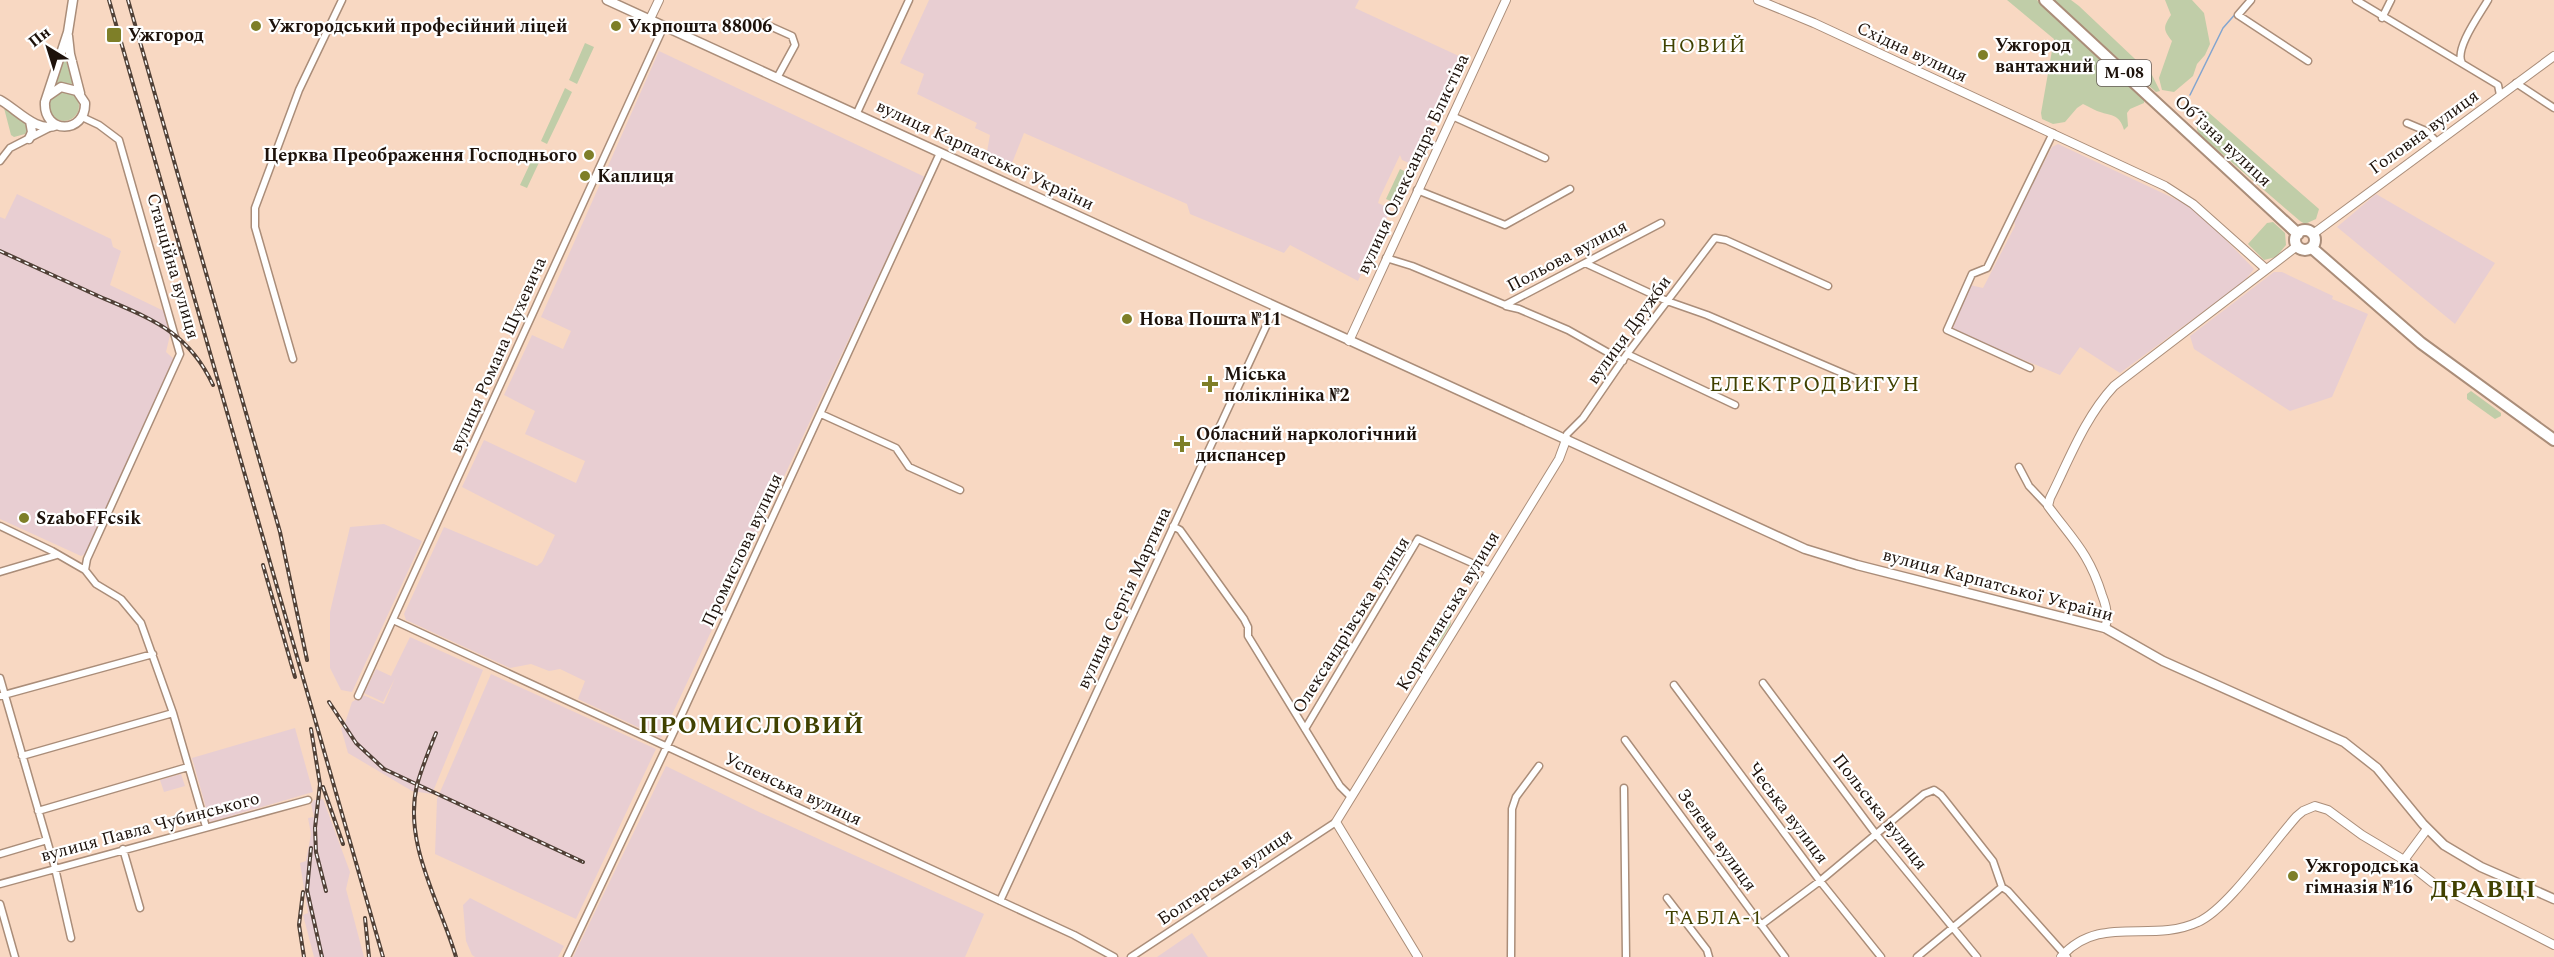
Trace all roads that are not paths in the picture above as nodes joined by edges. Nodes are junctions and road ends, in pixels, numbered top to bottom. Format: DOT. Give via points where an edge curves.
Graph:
graph roads {
  1 [pos="73,0"];
  2 [pos="342,0"];
  3 [pos="607,0"];
  4 [pos="659,0"];
  5 [pos="909,0"];
  6 [pos="1506,0"];
  7 [pos="1758,0"];
  8 [pos="2045,0"];
  9 [pos="2251,0"];
  10 [pos="2356,0"];
  11 [pos="2391,0"];
  12 [pos="2488,0"];
  13 [pos="2382,18"];
  14 [pos="650,19"];
  15 [pos="763,23"];
  16 [pos="664,26"];
  17 [pos="68,32"];
  18 [pos="2554,56"];
  19 [pos="2308,61"];
  20 [pos="2463,64"];
  21 [pos="777,78"];
  22 [pos="2516,83"];
  23 [pos="81,94"];
  24 [pos="2500,95"];
  25 [pos="48,96"];
  26 [pos="0,100"];
  27 [pos="2554,108"];
  28 [pos="45,109"];
  29 [pos="856,115"];
  30 [pos="1452,116"];
  31 [pos="82,117"];
  32 [pos="27,118"];
  33 [pos="2407,123"];
  34 [pos="53,127"];
  35 [pos="2053,134"];
  36 [pos="29,139"];
  37 [pos="2436,141"];
  38 [pos="940,153"];
  39 [pos="1545,158"];
  40 [pos="0,161"];
  41 [pos="1570,189"];
  42 [pos="1418,190"];
  43 [pos="1660,223"];
  44 [pos="2298,234"];
  45 [pos="2313,234"];
  46 [pos="2297,246"];
  47 [pos="2312,248"];
  48 [pos="1386,258"];
  49 [pos="1585,263"];
  50 [pos="2266,269"];
  51 [pos="1828,286"];
  52 [pos="1667,301"];
  53 [pos="1505,305"];
  54 [pos="1275,307"];
  55 [pos="1349,341"];
  56 [pos="1625,357"];
  57 [pos="293,359"];
  58 [pos="2030,368"];
  59 [pos="1875,387"];
  60 [pos="1735,405"];
  61 [pos="821,414"];
  62 [pos="1566,440"];
  63 [pos="2554,440"];
  64 [pos="2019,467"];
  65 [pos="960,490"];
  66 [pos="2048,506"];
  67 [pos="0,526"];
  68 [pos="1173,526"];
  69 [pos="57,555"];
  70 [pos="85,570"];
  71 [pos="1490,571"];
  72 [pos="0,572"];
  73 [pos="393,620"];
  74 [pos="2102,626"];
  75 [pos="153,654"];
  76 [pos="0,678"];
  77 [pos="1763,683"];
  78 [pos="1674,685"];
  79 [pos="2,695"];
  80 [pos="358,696"];
  81 [pos="173,712"];
  82 [pos="1305,729"];
  83 [pos="1625,740"];
  84 [pos="667,747"];
  85 [pos="22,756"];
  86 [pos="1539,766"];
  87 [pos="188,767"];
  88 [pos="1624,788"];
  89 [pos="1351,796"];
  90 [pos="308,800"];
  91 [pos="38,811"];
  92 [pos="1336,822"];
  93 [pos="206,828"];
  94 [pos="2427,829"];
  95 [pos="1875,834"];
  96 [pos="46,840"];
  97 [pos="123,849"];
  98 [pos="0,854"];
  99 [pos="2404,860"];
  100 [pos="54,868"];
  101 [pos="1820,881"];
  102 [pos="0,884"];
  103 [pos="2001,887"];
  104 [pos="1667,898"];
  105 [pos="2554,899"];
  106 [pos="1000,901"];
  107 [pos="0,904"];
  108 [pos="140,908"];
  109 [pos="1761,925"];
  110 [pos="1953,929"];
  111 [pos="71,938"];
  112 [pos="2554,945"];
  113 [pos="2064,956"];
  114 [pos="15,957"];
  115 [pos="567,957"];
  116 [pos="1114,957"];
  117 [pos="1131,957"];
  118 [pos="1418,957"];
  119 [pos="1510,957"];
  120 [pos="1626,957"];
  121 [pos="1709,957"];
  122 [pos="1785,957"];
  123 [pos="1881,957"];
  124 [pos="1917,957"];
  125 [pos="1977,957"];
  1 -- 17 [label="main road"];
  2 -- 57 [label="street" via="299,90 255,208 255,227"];
  3 -- 14 [label="main road, вулиця Карпатської України"];
  4 -- 14 [label="street"];
  5 -- 29 [label="street"];
  6 -- 30 [label="street, вулиця Олександра Блистіва"];
  7 -- 35 [label="street, Східна вулиця"];
  8 -- 44 [label="highway, Обʼїзна вулиця / М-08"];
  9 -- 19 [label="street" via="2238,15"];
  10 -- 13 [label="street"];
  11 -- 13 [label="street"];
  12 -- 20 [label="street" via="2461,47 2459,57"];
  13 -- 20 [label="street"];
  14 -- 16 [label="main road, вулиця Карпатської України"];
  15 -- 21 [label="street" via="795,40"];
  16 -- 21 [label="main road, вулиця Карпатської України"];
  16 -- 73 [label="street, вулиця Романа Шухевича"];
  17 -- 23 [label="main road"];
  17 -- 25 [label="main road"];
  18 -- 22 [label="street, Головна вулиця"];
  20 -- 24 [label="street" via="2498,85"];
  21 -- 29 [label="main road, вулиця Карпатської України"];
  22 -- 24 [label="street, Головна вулиця"];
  22 -- 27 [label="street"];
  23 -- 25 [label="main road" via="66,87"];
  23 -- 31 [label="main road" via="85,108"];
  24 -- 37 [label="street, Головна вулиця"];
  25 -- 28 [label="main road"];
  26 -- 32 [label="main road"];
  28 -- 32 [label="main road" via="36,119"];
  28 -- 34 [label="main road"];
  29 -- 38 [label="main road, вулиця Карпатської України"];
  30 -- 39 [label="street"];
  30 -- 42 [label="street, вулиця Олександра Блистіва"];
  31 -- 34 [label="main road" via="72,126"];
  31 -- 70 [label="street, Станційна вулиця" via="119,140 180,354"];
  32 -- 34 [label="main road"];
  32 -- 36 [label="main road" via="32,132"];
  33 -- 37 [label="street" via="2426,131"];
  34 -- 36 [label="street"];
  35 -- 50 [label="street, Східна вулиця" via="2165,186 2193,204"];
  35 -- 58 [label="street" via="1987,267 1972,274 1947,330"];
  36 -- 40 [label="street" via="10,148"];
  37 -- 45 [label="street, Головна вулиця"];
  38 -- 54 [label="main road, вулиця Карпатської України"];
  38 -- 61 [label="street, Промислова вулиця"];
  41 -- 42 [label="street" via="1505,225"];
  42 -- 48 [label="street, вулиця Олександра Блистіва"];
  43 -- 49 [label="street, Польова вулиця"];
  44 -- 45 [label="highway"];
  44 -- 46 [label="highway"];
  45 -- 47 [label="highway"];
  46 -- 47 [label="highway" via="2302,250"];
  46 -- 50 [label="street"];
  47 -- 63 [label="highway" via="2421,343"];
  48 -- 53 [label="street, Польова вулиця"];
  48 -- 55 [label="street, вулиця Олександра Блистіва"];
  49 -- 52 [label="street"];
  49 -- 53 [label="street, Польова вулиця"];
  50 -- 66 [label="street" via="2104,396"];
  51 -- 52 [label="street, вулиця Дружби" via="1715,238"];
  52 -- 56 [label="street, вулиця Дружби"];
  52 -- 59 [label="street"];
  53 -- 56 [label="street"];
  54 -- 55 [label="main road, вулиця Карпатської України"];
  54 -- 68 [label="street, вулиця Сергія Мартина"];
  55 -- 62 [label="main road, вулиця Карпатської України"];
  56 -- 60 [label="street"];
  56 -- 62 [label="street, вулиця Дружби"];
  61 -- 65 [label="street" via="896,448 909,467"];
  61 -- 84 [label="street, Промислова вулиця"];
  62 -- 71 [label="street, Коритнянська вулиця" via="1559,459"];
  62 -- 74 [label="main road, вулиця Карпатської України" via="1826,556"];
  64 -- 66 [label="street" via="2029,486"];
  66 -- 74 [label="street" via="2091,564 2108,617"];
  67 -- 69 [label="street"];
  68 -- 82 [label="street" via="1182,532 1238,609 1248,627 1248,636"];
  68 -- 106 [label="street, вулиця Сергія Мартина"];
  69 -- 70 [label="street"];
  69 -- 72 [label="street"];
  70 -- 75 [label="street" via="96,584 132,611"];
  71 -- 82 [label="street, Олександрівська вулиця" via="1418,538"];
  71 -- 89 [label="street, Коритнянська вулиця"];
  73 -- 80 [label="street, вулиця Романа Шухевича"];
  73 -- 84 [label="street, Успенська вулиця"];
  74 -- 94 [label="main road, вулиця Карпатської України" via="2163,661 2344,742 2377,768"];
  75 -- 79 [label="street"];
  75 -- 81 [label="street"];
  76 -- 79 [label="street"];
  77 -- 95 [label="street, Польська вулиця"];
  78 -- 101 [label="street, Чеська вулиця"];
  79 -- 85 [label="street"];
  81 -- 85 [label="street"];
  81 -- 87 [label="street"];
  82 -- 89 [label="street" via="1340,786"];
  83 -- 109 [label="street, Зелена вулиця"];
  84 -- 106 [label="street, Успенська вулиця"];
  84 -- 115 [label="street, Промислова вулиця"];
  85 -- 91 [label="street"];
  86 -- 119 [label="street" via="1512,809"];
  87 -- 91 [label="street"];
  87 -- 93 [label="street"];
  88 -- 120 [label="street"];
  89 -- 92 [label="street, Коритнянська вулиця"];
  90 -- 93 [label="street, вулиця Павла Чубинського"];
  91 -- 96 [label="street"];
  92 -- 117 [label="street, Болгарська вулиця"];
  92 -- 118 [label="street"];
  93 -- 97 [label="street, вулиця Павла Чубинського"];
  94 -- 99 [label="street"];
  94 -- 105 [label="main road, вулиця Карпатської України" via="2463,858"];
  95 -- 101 [label="street"];
  95 -- 103 [label="street" via="1924,794 1937,791 1993,861"];
  95 -- 110 [label="street, Польська вулиця"];
  96 -- 98 [label="street, вулиця Павла Чубинського"];
  96 -- 100 [label="street"];
  97 -- 100 [label="street, вулиця Павла Чубинського"];
  97 -- 108 [label="street"];
  99 -- 112 [label="street" via="2433,883"];
  99 -- 113 [label="street" via="2328,810 2309,807 2283,831 2222,903 2200,921 2169,930 2091,935"];
  100 -- 102 [label="street, вулиця Павла Чубинського"];
  100 -- 111 [label="street"];
  101 -- 109 [label="street"];
  101 -- 123 [label="street, Чеська вулиця"];
  103 -- 110 [label="street"];
  103 -- 113 [label="street"];
  104 -- 121 [label="street"];
  106 -- 116 [label="street, Успенська вулиця"];
  107 -- 114 [label="street"];
  109 -- 122 [label="street, Зелена вулиця"];
  110 -- 124 [label="street"];
  110 -- 125 [label="street, Польська вулиця"];
}
